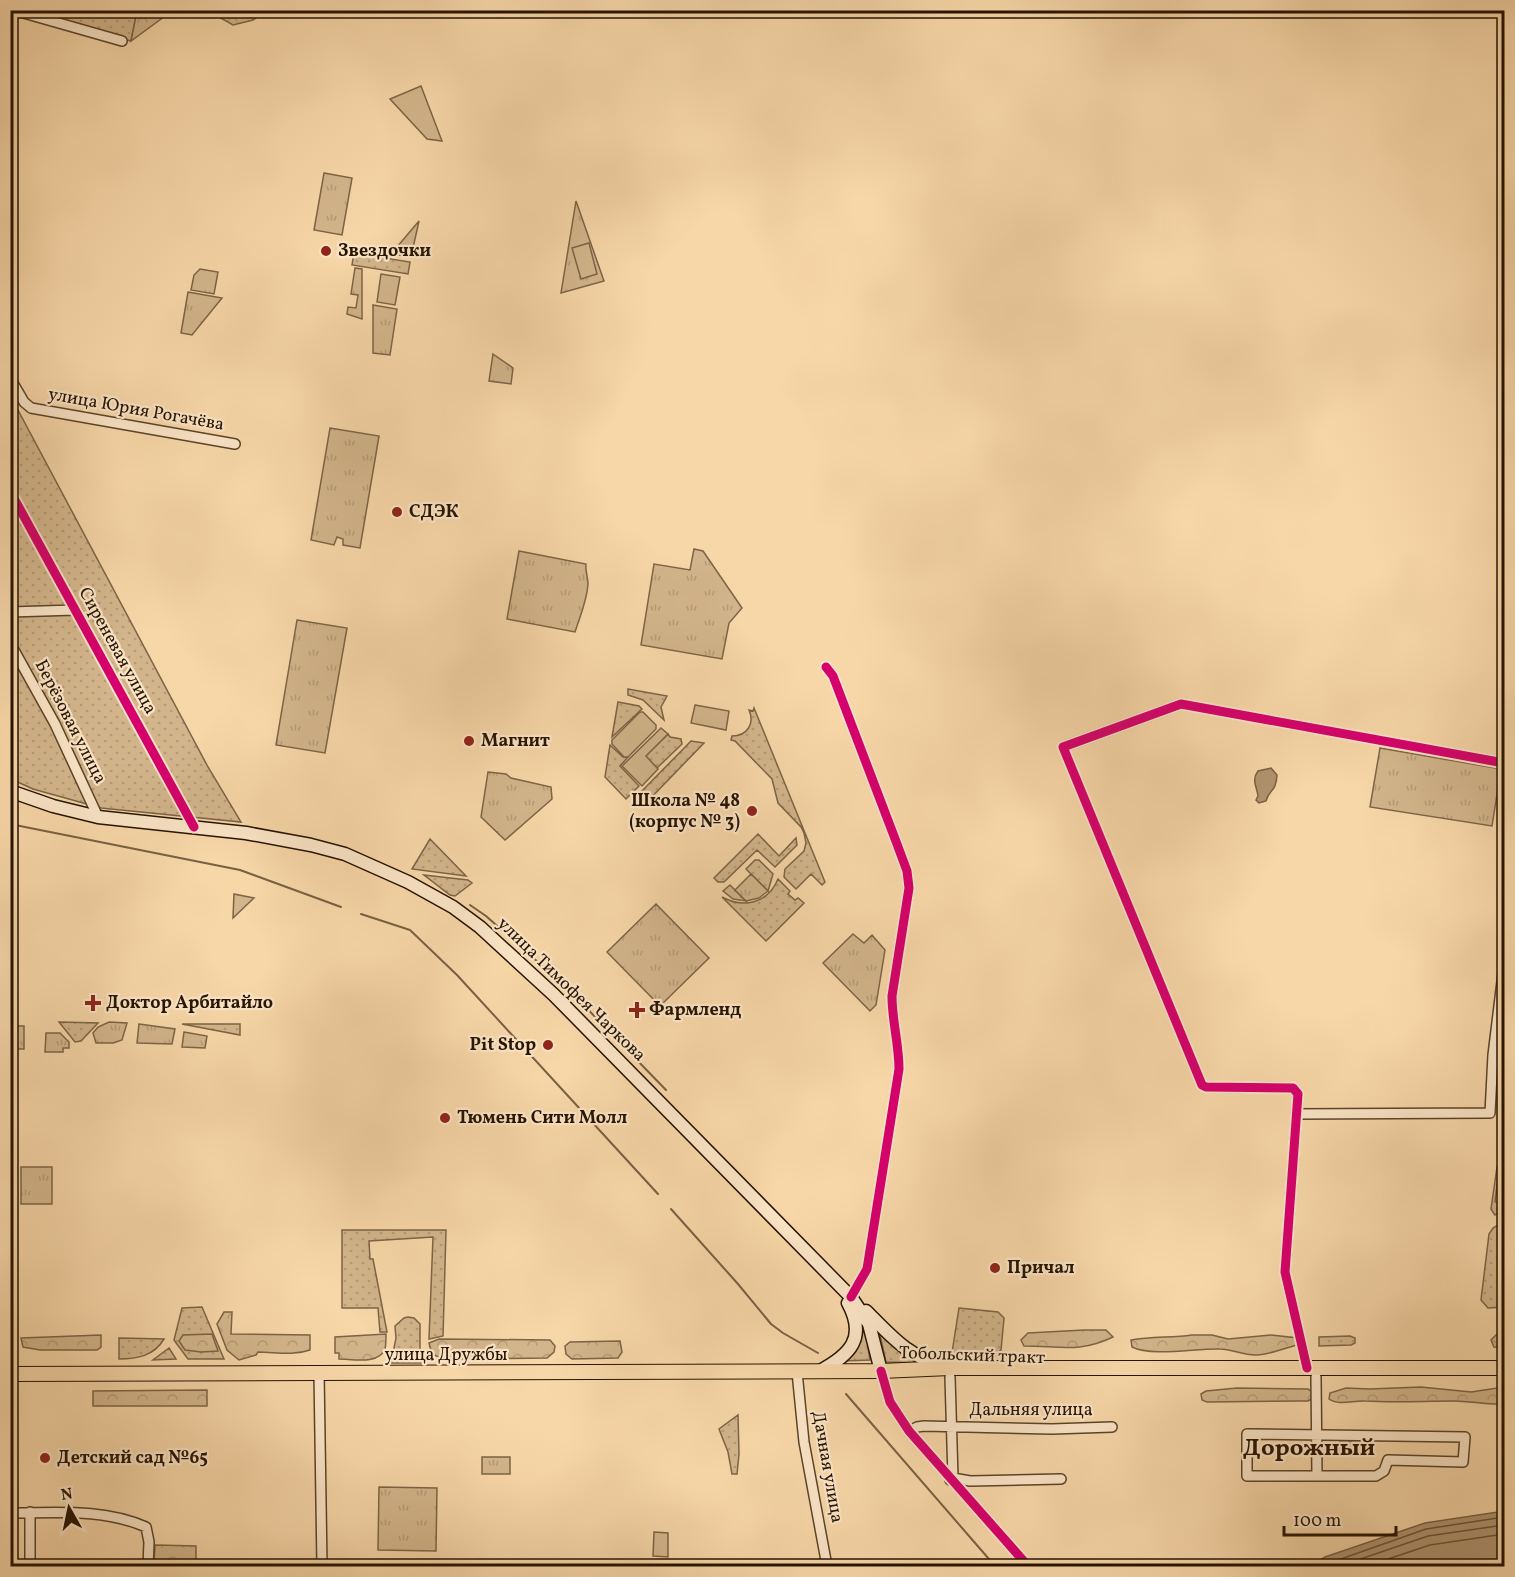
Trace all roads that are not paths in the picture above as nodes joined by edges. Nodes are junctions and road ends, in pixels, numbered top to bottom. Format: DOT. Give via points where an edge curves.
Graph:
graph roads {
  1 [pos="13,10"];
  2 [pos="122,41"];
  3 [pos="10,378"];
  4 [pos="235,444"];
  5 [pos="10,491"];
  6 [pos="75,610"];
  7 [pos="10,612"];
  8 [pos="10,643"];
  9 [pos="826,667"];
  10 [pos="1504,763"];
  11 [pos="10,791"];
  12 [pos="98,817"];
  13 [pos="194,827"];
  14 [pos="1504,965"];
  15 [pos="1296,1114"];
  16 [pos="835,1282"];
  17 [pos="851,1297"];
  18 [pos="1504,1368"];
  19 [pos="820,1371"];
  20 [pos="881,1371"];
  21 [pos="797,1372"];
  22 [pos="950,1372"];
  23 [pos="1312,1372"];
  24 [pos="319,1373"];
  25 [pos="10,1374"];
  26 [pos="1504,1377"];
  27 [pos="950,1427"];
  28 [pos="1112,1427"];
  29 [pos="909,1431"];
  30 [pos="1316,1434"];
  31 [pos="1317,1476"];
  32 [pos="952,1479"];
  33 [pos="1061,1479"];
  34 [pos="30,1512"];
  35 [pos="10,1513"];
  36 [pos="30,1566"];
  37 [pos="148,1566"];
  38 [pos="322,1566"];
  39 [pos="827,1566"];
  40 [pos="1028,1566"];
  1 -- 2 [label="street"];
  3 -- 4 [label="street, улица Юрия Рогачёва" via="31,408"];
  5 -- 6 [label="street, Сиреневая улица"];
  6 -- 7 [label="street"];
  6 -- 13 [label="street, Сиреневая улица"];
  8 -- 12 [label="street, Берёзовая улица" via="55,724"];
  9 -- 17 [label="street" via="833,676 897,844 909,888 892,996 898,1070 867,1269"];
  10 -- 15 [label="street" via="1187,705 1063,747 1202,1085 1293,1088 1298,1094"];
  11 -- 12 [label="main road, улица Тимофея Чаркова"];
  12 -- 13 [label="main road, улица Тимофея Чаркова"];
  13 -- 16 [label="main road, улица Тимофея Чаркова" via="281,838 345,854 453,907 554,995"];
  14 -- 15 [label="street" via="1490,1113"];
  15 -- 23 [label="street" via="1285,1272"];
  16 -- 17 [label="main road, улица Тимофея Чаркова"];
  16 -- 19 [label="main road" via="852,1309 855,1339 846,1355"];
  17 -- 20 [label="main road, улица Тимофея Чаркова" via="869,1324"];
  17 -- 22 [label="main road" via="904,1349"];
  18 -- 23 [label="main road, Тобольский тракт"];
  19 -- 20 [label="main road, улица Дружбы"];
  19 -- 21 [label="main road, улица Дружбы"];
  20 -- 22 [label="main road, Тобольский тракт"];
  20 -- 29 [label="street" via="890,1402"];
  21 -- 24 [label="main road, улица Дружбы"];
  21 -- 39 [label="street, Дачная улица" via="804,1442"];
  22 -- 23 [label="main road, Тобольский тракт"];
  22 -- 27 [label="street, Дальняя улица"];
  23 -- 26 [label="main road, Тобольский тракт"];
  23 -- 30 [label="street"];
  24 -- 25 [label="main road, улица Дружбы"];
  24 -- 38 [label="street"];
  27 -- 28 [label="street, Дальняя улица"];
  27 -- 29 [label="street, Дальняя улица" via="924,1426"];
  27 -- 32 [label="street, Дальняя улица"];
  29 -- 32 [label="street"];
  30 -- 31 [label="street"];
  30 -- 31 [label="street" via="1246,1434 1247,1476"];
  30 -- 31 [label="street" via="1465,1437 1463,1462 1388,1460 1384,1471 1376,1476"];
  32 -- 33 [label="street"];
  32 -- 40 [label="street"];
  34 -- 35 [label="street"];
  34 -- 36 [label="street"];
  34 -- 37 [label="street" via="85,1513 127,1519 146,1527"];
}
